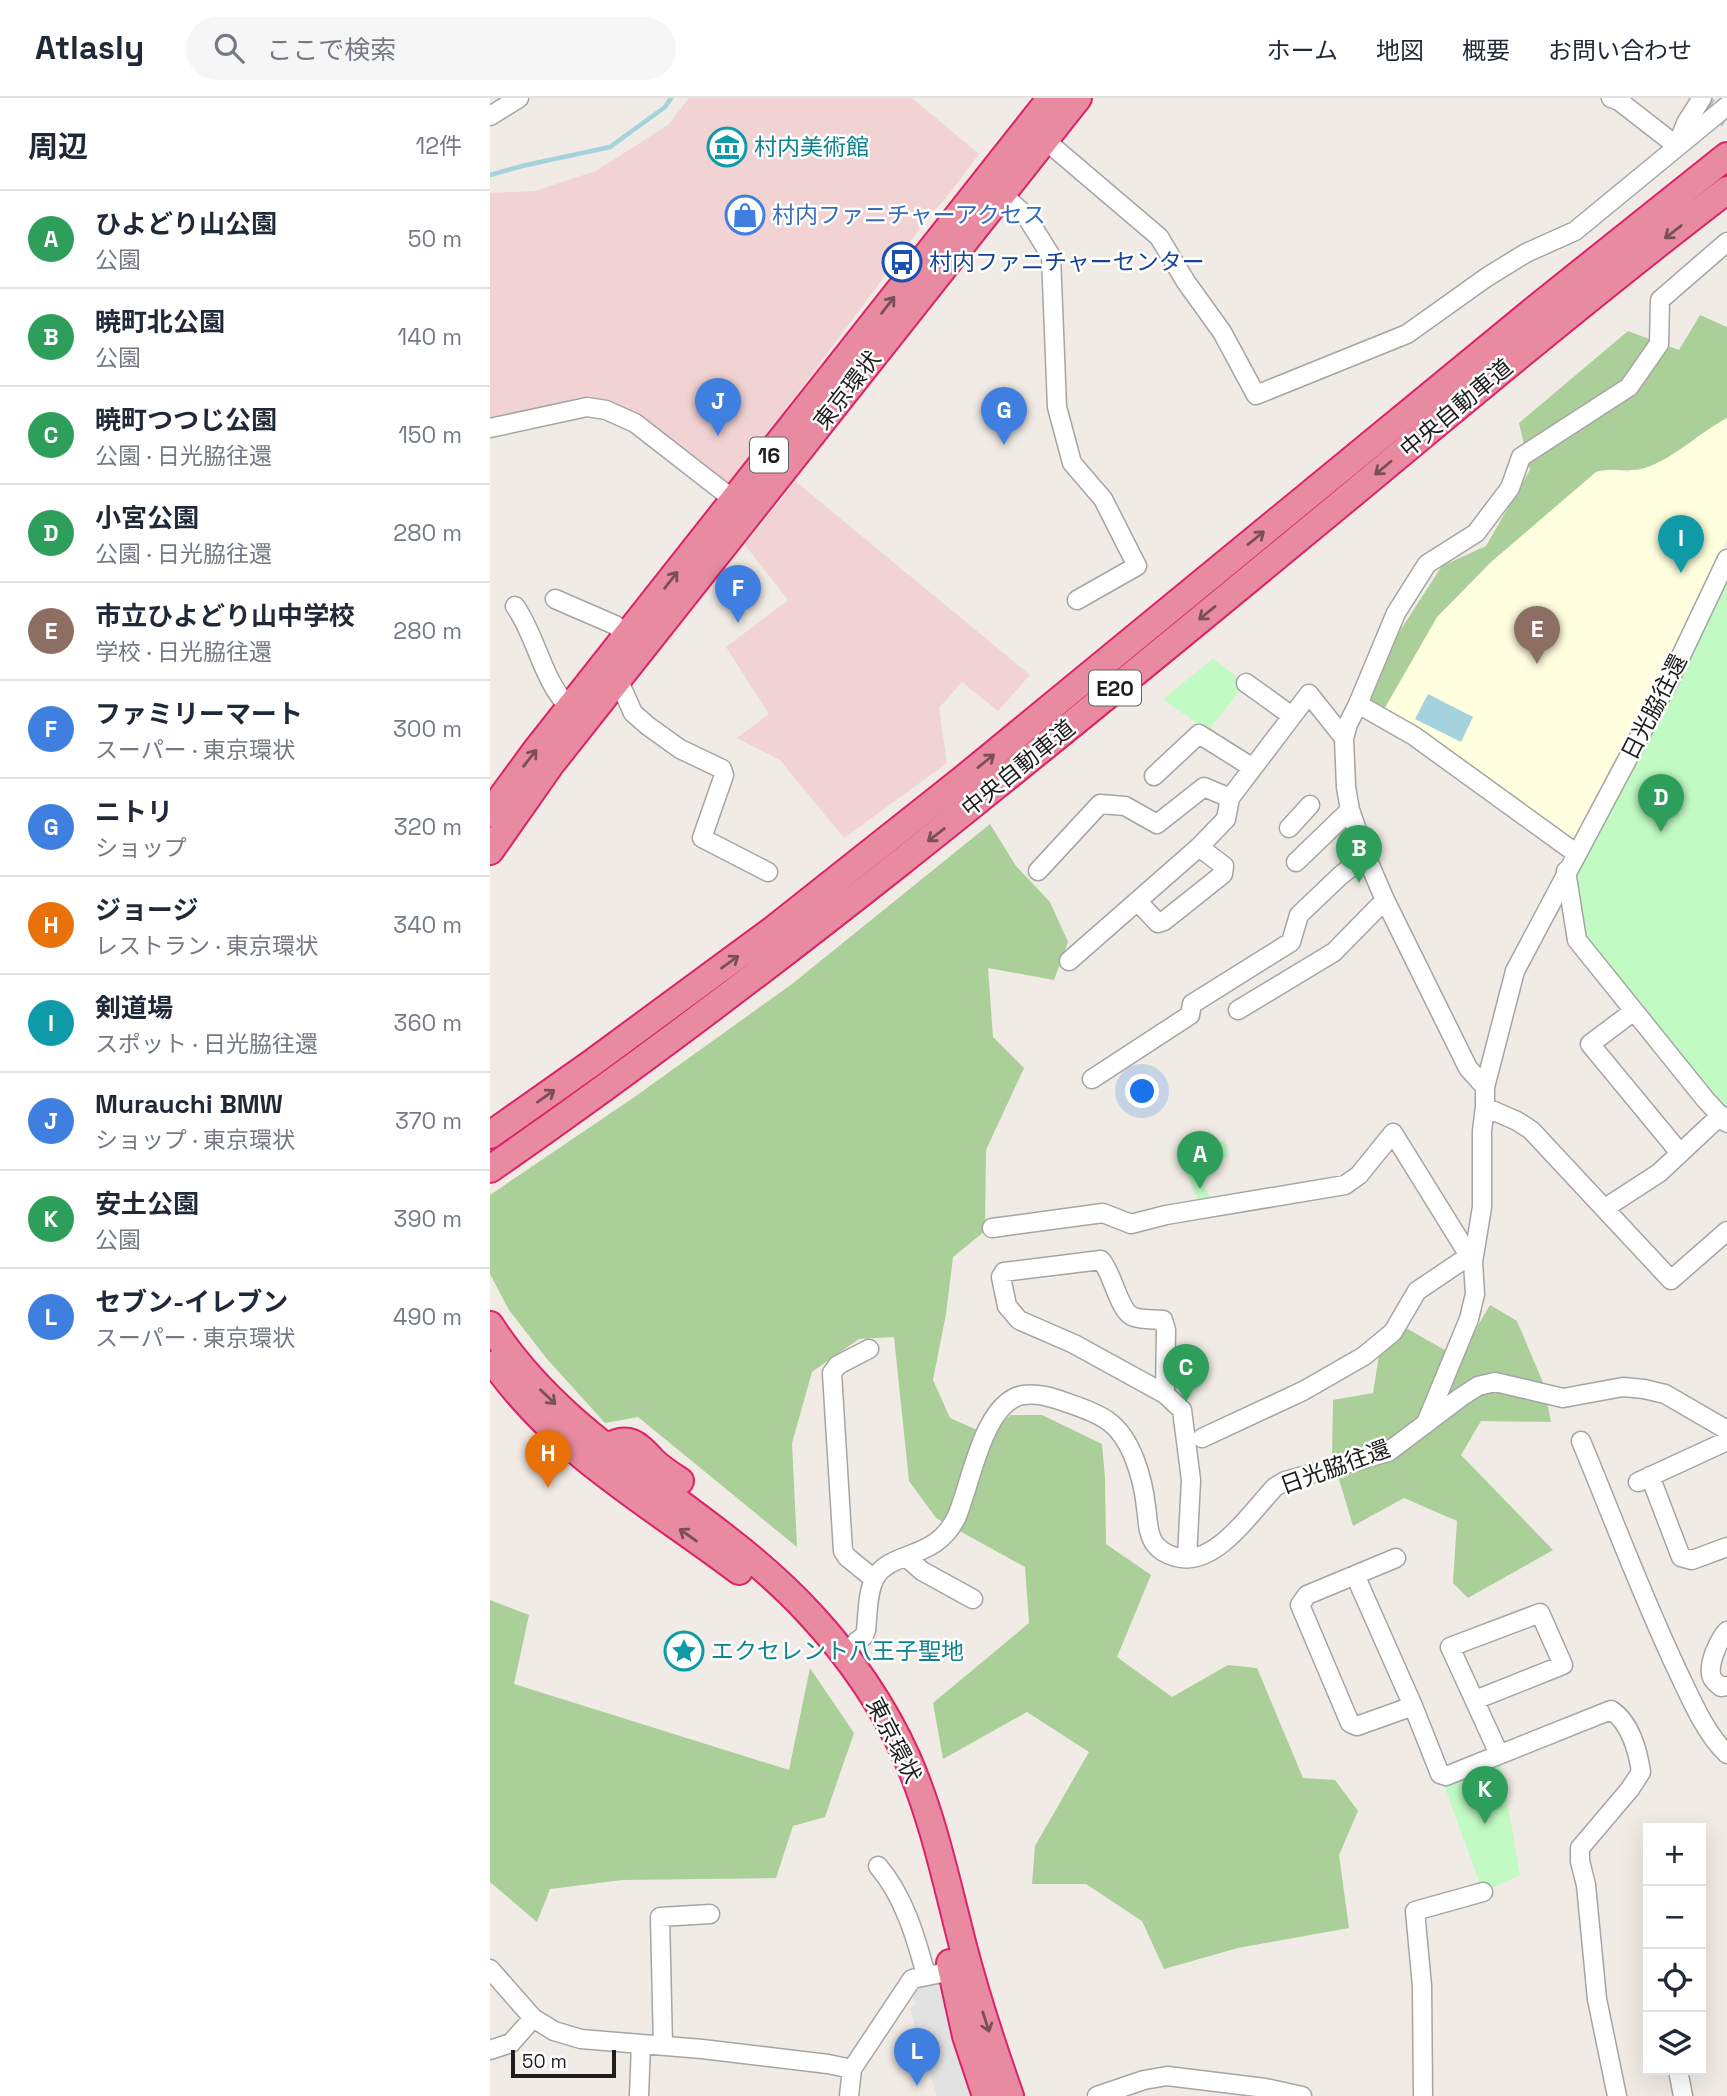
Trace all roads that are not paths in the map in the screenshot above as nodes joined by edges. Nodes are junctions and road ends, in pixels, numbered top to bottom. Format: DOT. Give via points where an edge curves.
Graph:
graph roads {
  1 [pos="519,98"];
  2 [pos="1041,98"];
  3 [pos="1611,98"];
  4 [pos="1702,98"];
  5 [pos="1065,99"];
  6 [pos="1727,106"];
  7 [pos="490,116"];
  8 [pos="1045,140"];
  9 [pos="1677,146"];
  10 [pos="1727,156"];
  11 [pos="1727,190"];
  12 [pos="1002,194"];
  13 [pos="972,199"];
  14 [pos="1727,242"];
  15 [pos="490,428"];
  16 [pos="742,506"];
  17 [pos="1727,559"];
  18 [pos="555,599"];
  19 [pos="1077,600"];
  20 [pos="515,606"];
  21 [pos="627,635"];
  22 [pos="618,679"];
  23 [pos="1246,683"];
  24 [pos="1358,704"];
  25 [pos="570,708"];
  26 [pos="1292,716"];
  27 [pos="1344,738"];
  28 [pos="1253,768"];
  29 [pos="1154,776"];
  30 [pos="1230,798"];
  31 [pos="1350,810"];
  32 [pos="490,814"];
  33 [pos="1299,817"];
  34 [pos="1320,838"];
  35 [pos="1199,847"];
  36 [pos="490,851"];
  37 [pos="1577,854"];
  38 [pos="1366,856"];
  39 [pos="1296,862"];
  40 [pos="1038,871"];
  41 [pos="1566,871"];
  42 [pos="768,872"];
  43 [pos="1385,900"];
  44 [pos="1138,901"];
  45 [pos="1069,961"];
  46 [pos="1238,1010"];
  47 [pos="1634,1011"];
  48 [pos="1092,1079"];
  49 [pos="1485,1087"];
  50 [pos="1485,1107"];
  51 [pos="1724,1119"];
  52 [pos="490,1135"];
  53 [pos="1680,1153"];
  54 [pos="490,1169"];
  55 [pos="1605,1208"];
  56 [pos="992,1228"];
  57 [pos="1727,1231"];
  58 [pos="1471,1259"];
  59 [pos="490,1325"];
  60 [pos="869,1349"];
  61 [pos="490,1356"];
  62 [pos="1165,1394"];
  63 [pos="1727,1430"];
  64 [pos="1421,1432"];
  65 [pos="1202,1438"];
  66 [pos="1581,1441"];
  67 [pos="1727,1441"];
  68 [pos="611,1461"];
  69 [pos="1727,1547"];
  70 [pos="906,1557"];
  71 [pos="1187,1558"];
  72 [pos="1396,1558"];
  73 [pos="1355,1575"];
  74 [pos="874,1579"];
  75 [pos="973,1599"];
  76 [pos="1727,1631"];
  77 [pos="856,1642"];
  78 [pos="1727,1686"];
  79 [pos="1475,1700"];
  80 [pos="1413,1706"];
  81 [pos="885,1716"];
  82 [pos="1499,1754"];
  83 [pos="1727,1754"];
  84 [pos="878,1866"];
  85 [pos="1483,1892"];
  86 [pos="710,1914"];
  87 [pos="490,1969"];
  88 [pos="952,1971"];
  89 [pos="926,1975"];
  90 [pos="533,2018"];
  91 [pos="641,2044"];
  92 [pos="663,2046"];
  93 [pos="490,2049"];
  94 [pos="852,2069"];
  95 [pos="1679,2075"];
  96 [pos="1267,2092"];
  97 [pos="639,2096"];
  98 [pos="849,2096"];
  99 [pos="985,2096"];
  100 [pos="1010,2096"];
  101 [pos="1097,2096"];
  102 [pos="1302,2096"];
  103 [pos="1423,2096"];
  104 [pos="1617,2096"];
  105 [pos="1683,2096"];
  1 -- 7 [label="street"];
  2 -- 13 [label="highway"];
  3 -- 9 [label="street"];
  4 -- 9 [label="street"];
  5 -- 8 [label="highway, 東京環状 / 16"];
  5 -- 13 [label="highway, 東京環状 / 16"];
  6 -- 9 [label="street"];
  8 -- 9 [label="street" via="1159,237 1222,332 1256,395 1408,334 1488,276 1575,231"];
  8 -- 12 [label="highway, 東京環状 / 16"];
  52 -- 10 [label="highway, 中央自動車道 / E20, one-way" via="774,929"];
  11 -- 54 [label="highway, 中央自動車道 / E20, one-way" via="956,819 607,1088"];
  12 -- 16 [label="highway, 東京環状 / 16"];
  12 -- 19 [label="street" via="1026,216 1051,256 1057,407 1072,463 1103,499 1137,566"];
  16 -- 13 [label="highway, 東京環状 / 16, one-way"];
  14 -- 24 [label="street" via="1660,300 1659,344 1629,387 1521,457 1510,488 1476,533 1427,564 1396,613"];
  15 -- 16 [label="street" via="597,408 635,423"];
  21 -- 16 [label="highway, 東京環状 / 16, one-way"];
  16 -- 22 [label="highway, 東京環状 / 16"];
  17 -- 37 [label="street, 日光脇往還" via="1670,679"];
  18 -- 21 [label="street" via="615,625"];
  20 -- 25 [label="street" via="526,621 557,695"];
  21 -- 25 [label="highway, 東京環状 / 16"];
  22 -- 36 [label="highway, 東京環状 / 16" via="534,786"];
  22 -- 42 [label="street" via="633,713 648,726 680,749 722,769 724,775 702,838"];
  23 -- 26 [label="street"];
  24 -- 27 [label="street"];
  24 -- 37 [label="street" via="1414,736"];
  32 -- 25 [label="highway, 東京環状 / 16, one-way"];
  26 -- 27 [label="street" via="1309,694"];
  26 -- 28 [label="street"];
  27 -- 31 [label="street"];
  28 -- 29 [label="street" via="1199,734"];
  28 -- 30 [label="street"];
  30 -- 35 [label="street" via="1226,819"];
  30 -- 40 [label="street" via="1204,787 1157,824 1125,806 1100,804"];
  31 -- 34 [label="street"];
  31 -- 38 [label="street"];
  33 -- 34 [label="street"];
  34 -- 39 [label="street"];
  35 -- 44 [label="street"];
  35 -- 44 [label="street" via="1224,866 1223,874 1158,923"];
  37 -- 41 [label="street, 日光脇往還"];
  38 -- 43 [label="street"];
  38 -- 48 [label="street" via="1299,915 1292,942 1192,1004 1190,1015"];
  41 -- 47 [label="street" via="1577,940"];
  41 -- 49 [label="street" via="1515,971"];
  43 -- 46 [label="street" via="1334,952"];
  43 -- 49 [label="street" via="1468,1068"];
  44 -- 45 [label="street"];
  47 -- 51 [label="street"];
  47 -- 53 [label="street" via="1590,1044"];
  49 -- 50 [label="street"];
  50 -- 55 [label="street" via="1531,1130"];
  50 -- 58 [label="street" via="1482,1207"];
  51 -- 53 [label="street"];
  53 -- 55 [label="street" via="1659,1173"];
  55 -- 57 [label="street" via="1671,1280"];
  56 -- 58 [label="street" via="1103,1213 1131,1224 1345,1185 1359,1175 1393,1133"];
  58 -- 64 [label="street" via="1475,1294 1469,1319"];
  58 -- 65 [label="street" via="1417,1291 1393,1332 1364,1356 1303,1391"];
  59 -- 68 [label="highway, 東京環状, one-way" via="527,1376"];
  60 -- 74 [label="street" via="832,1373 843,1550"];
  61 -- 68 [label="highway, 東京環状" via="566,1444"];
  62 -- 62 [label="street" via="1019,1320 1007,1306 1004,1272 1101,1260 1126,1313 1163,1320"];
  62 -- 71 [label="street" via="1182,1410 1184,1422 1191,1480"];
  63 -- 64 [label="street, 日光脇往還" via="1665,1394 1644,1389 1623,1387 1565,1403 1495,1382 1478,1386"];
  64 -- 71 [label="street, 日光脇往還" via="1388,1452 1285,1481 1210,1554"];
  66 -- 83 [label="street" via="1672,1659 1695,1706"];
  67 -- 69 [label="street" via="1644,1479 1681,1558 1692,1560"];
  68 -- 77 [label="highway" via="616,1441 628,1441 646,1452 785,1567"];
  68 -- 81 [label="highway, 東京環状" via="705,1522 797,1600 843,1653"];
  88 -- 68 [label="highway, 東京環状, one-way" via="904,1796 878,1739 845,1685 807,1636 762,1591"];
  70 -- 71 [label="street" via="940,1540 956,1518 995,1415 1021,1395 1041,1394 1086,1409 1116,1429 1140,1478 1153,1541 1163,1551"];
  70 -- 74 [label="street" via="886,1566"];
  70 -- 75 [label="street"];
  72 -- 73 [label="street"];
  73 -- 80 [label="street"];
  73 -- 80 [label="street" via="1307,1595 1300,1605 1350,1723 1357,1726"];
  74 -- 77 [label="street" via="866,1630"];
  76 -- 78 [label="street" via="1710,1673 1721,1687"];
  77 -- 81 [label="highway" via="871,1662"];
  79 -- 79 [label="street" via="1563,1665 1540,1613 1450,1647"];
  79 -- 82 [label="street"];
  80 -- 82 [label="street" via="1440,1774 1446,1776"];
  81 -- 100 [label="highway, 東京環状, one-way" via="931,1822 973,1982"];
  82 -- 104 [label="street" via="1611,1710 1638,1750 1641,1772 1580,1847 1597,1999"];
  84 -- 89 [label="street" via="907,1916"];
  85 -- 103 [label="street" via="1415,1911 1422,1986"];
  86 -- 92 [label="street" via="660,1917"];
  87 -- 90 [label="street"];
  88 -- 89 [label="street"];
  88 -- 99 [label="highway, 東京環状"];
  89 -- 94 [label="street" via="912,1979"];
  90 -- 91 [label="street" via="581,2039"];
  90 -- 93 [label="street" via="511,2043"];
  91 -- 92 [label="street"];
  91 -- 97 [label="street"];
  92 -- 94 [label="street"];
  94 -- 98 [label="street"];
  95 -- 105 [label="street"];
  96 -- 101 [label="street" via="1167,2076"];
  96 -- 102 [label="street"];
}
